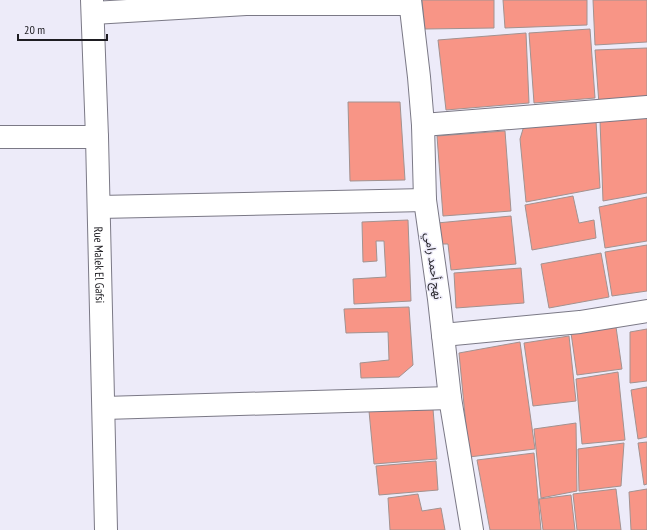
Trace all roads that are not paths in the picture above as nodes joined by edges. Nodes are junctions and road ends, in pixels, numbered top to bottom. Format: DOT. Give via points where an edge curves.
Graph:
graph roads {
  1 [pos="246,2"];
  2 [pos="410,2"];
  3 [pos="93,6"];
  4 [pos="647,107"];
  5 [pos="423,125"];
  6 [pos="0,137"];
  7 [pos="98,137"];
  8 [pos="424,200"];
  9 [pos="99,207"];
  10 [pos="647,312"];
  11 [pos="443,336"];
  12 [pos="450,398"];
  13 [pos="104,408"];
  14 [pos="106,530"];
  15 [pos="472,530"];
  1 -- 2 [label="street"];
  1 -- 3 [label="street"];
  2 -- 5 [label="street, نهج أحمد رامي"];
  3 -- 7 [label="street, Rue Malek El Gafsi"];
  4 -- 5 [label="street"];
  5 -- 8 [label="street, نهج أحمد رامي"];
  6 -- 7 [label="street"];
  7 -- 9 [label="street, Rue Malek El Gafsi"];
  8 -- 9 [label="street"];
  8 -- 11 [label="street, نهج أحمد رامي"];
  9 -- 13 [label="street, Rue Malek El Gafsi"];
  10 -- 11 [label="street" via="580,322"];
  11 -- 12 [label="street, نهج أحمد رامي"];
  12 -- 13 [label="street"];
  12 -- 15 [label="street, نهج أحمد رامي"];
  13 -- 14 [label="street, Rue Malek El Gafsi"];
}
